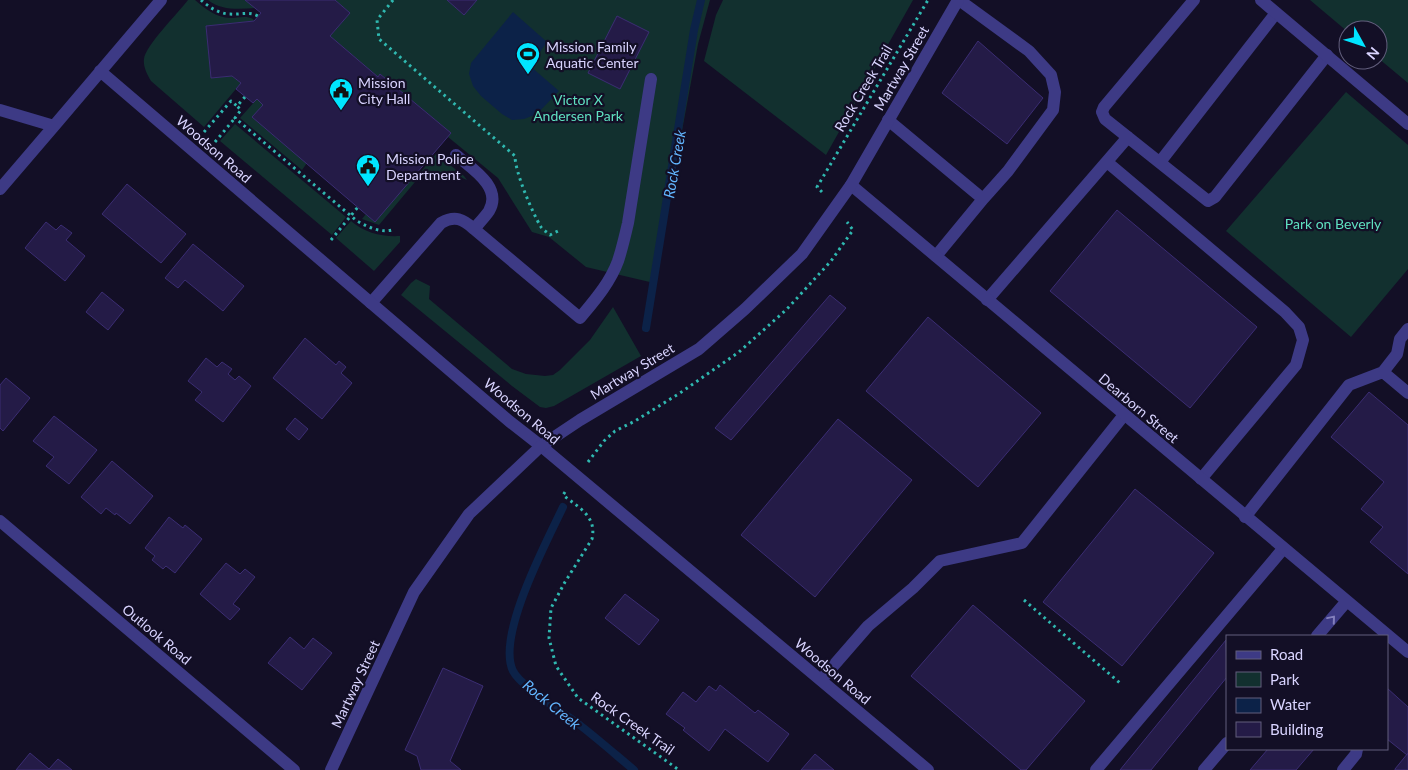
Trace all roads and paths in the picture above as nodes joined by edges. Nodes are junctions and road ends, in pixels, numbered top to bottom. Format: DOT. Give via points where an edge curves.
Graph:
graph roads {
  1 [pos="161,0"];
  2 [pos="201,0"];
  3 [pos="393,0"];
  4 [pos="928,0"];
  5 [pos="958,0"];
  6 [pos="1194,0"];
  7 [pos="1261,0"];
  8 [pos="1276,12"];
  9 [pos="258,16"];
  10 [pos="1327,56"];
  11 [pos="100,72"];
  12 [pos="651,79"];
  13 [pos="245,97"];
  14 [pos="237,106"];
  15 [pos="0,110"];
  16 [pos="235,118"];
  17 [pos="888,120"];
  18 [pos="1408,124"];
  19 [pos="54,126"];
  20 [pos="204,132"];
  21 [pos="1128,137"];
  22 [pos="215,142"];
  23 [pos="456,155"];
  24 [pos="1107,162"];
  25 [pos="1160,162"];
  26 [pos="851,185"];
  27 [pos="818,187"];
  28 [pos="0,189"];
  29 [pos="983,199"];
  30 [pos="358,207"];
  31 [pos="350,216"];
  32 [pos="474,229"];
  33 [pos="392,230"];
  34 [pos="558,231"];
  35 [pos="331,240"];
  36 [pos="936,256"];
  37 [pos="987,300"];
  38 [pos="371,303"];
  39 [pos="1408,330"];
  40 [pos="1384,372"];
  41 [pos="1408,393"];
  42 [pos="1124,415"];
  43 [pos="541,446"];
  44 [pos="1201,480"];
  45 [pos="568,486"];
  46 [pos="1245,517"];
  47 [pos="0,521"];
  48 [pos="1283,549"];
  49 [pos="1024,600"];
  50 [pos="1346,602"];
  51 [pos="1318,635"];
  52 [pos="1387,635"];
  53 [pos="1388,636"];
  54 [pos="1408,652"];
  55 [pos="821,680"];
  56 [pos="1120,684"];
  57 [pos="1226,744"];
  58 [pos="1357,750"];
  59 [pos="294,770"];
  60 [pos="331,770"];
  61 [pos="679,770"];
  62 [pos="928,770"];
  63 [pos="1096,770"];
  64 [pos="1204,770"];
  65 [pos="1343,770"];
  1 -- 11 [label="street"];
  2 -- 9 [label="path" via="225,13"];
  3 -- 34 [label="path" via="377,20 379,39 515,156 519,178 542,228 550,235"];
  4 -- 27 [label="path, Rock Creek Trail"];
  5 -- 17 [label="street, Martway Street"];
  5 -- 29 [label="street" via="1029,51 1050,75 1055,92 1053,110"];
  6 -- 21 [label="street" via="1104,107 1102,112 1106,119"];
  7 -- 8 [label="street"];
  8 -- 10 [label="street"];
  8 -- 25 [label="street"];
  10 -- 18 [label="street"];
  10 -- 25 [label="street" via="1215,197 1208,201"];
  11 -- 19 [label="street"];
  11 -- 38 [label="street, Woodson Road"];
  12 -- 32 [label="street" via="622,247 600,294 580,318"];
  13 -- 14 [label="path"];
  14 -- 16 [label="path" via="241,110"];
  14 -- 20 [label="path" via="230,101"];
  15 -- 19 [label="street"];
  16 -- 22 [label="path"];
  16 -- 31 [label="path"];
  17 -- 26 [label="street, Martway Street"];
  17 -- 29 [label="street"];
  19 -- 28 [label="street"];
  21 -- 24 [label="street"];
  21 -- 25 [label="street"];
  23 -- 32 [label="street" via="484,179 492,197 490,209"];
  24 -- 37 [label="street"];
  24 -- 44 [label="street" via="1299,326 1303,340 1296,365"];
  26 -- 36 [label="street, Dearborn Street"];
  26 -- 43 [label="street, Martway Street" via="802,254 699,350"];
  29 -- 36 [label="street"];
  30 -- 31 [label="path"];
  31 -- 33 [label="path" via="374,229"];
  31 -- 35 [label="path"];
  32 -- 38 [label="street" via="459,218 441,223"];
  36 -- 37 [label="street, Dearborn Street"];
  37 -- 42 [label="street, Dearborn Street"];
  38 -- 43 [label="street, Woodson Road"];
  39 -- 40 [label="street"];
  40 -- 41 [label="street"];
  40 -- 46 [label="street" via="1349,385"];
  42 -- 44 [label="street, Dearborn Street"];
  42 -- 55 [label="street" via="1022,543 940,561 868,626"];
  43 -- 55 [label="street, Woodson Road"];
  43 -- 60 [label="street, Martway Street" via="468,514 414,592"];
  44 -- 46 [label="street, Dearborn Street"];
  45 -- 61 [label="path, Rock Creek Trail" via="563,495 592,520 594,532 551,608 548,638 556,666 578,698"];
  46 -- 48 [label="street, Dearborn Street"];
  47 -- 59 [label="street, Outlook Road"];
  48 -- 50 [label="street, Dearborn Street"];
  48 -- 63 [label="street"];
  49 -- 56 [label="path"];
  51 -- 50 [label="street, one-way"];
  50 -- 52 [label="street, Dearborn Street"];
  53 -- 54 [label="street, Dearborn Street"];
  55 -- 62 [label="street, Woodson Road"];
  57 -- 64 [label="street"];
  58 -- 65 [label="street"];
}
